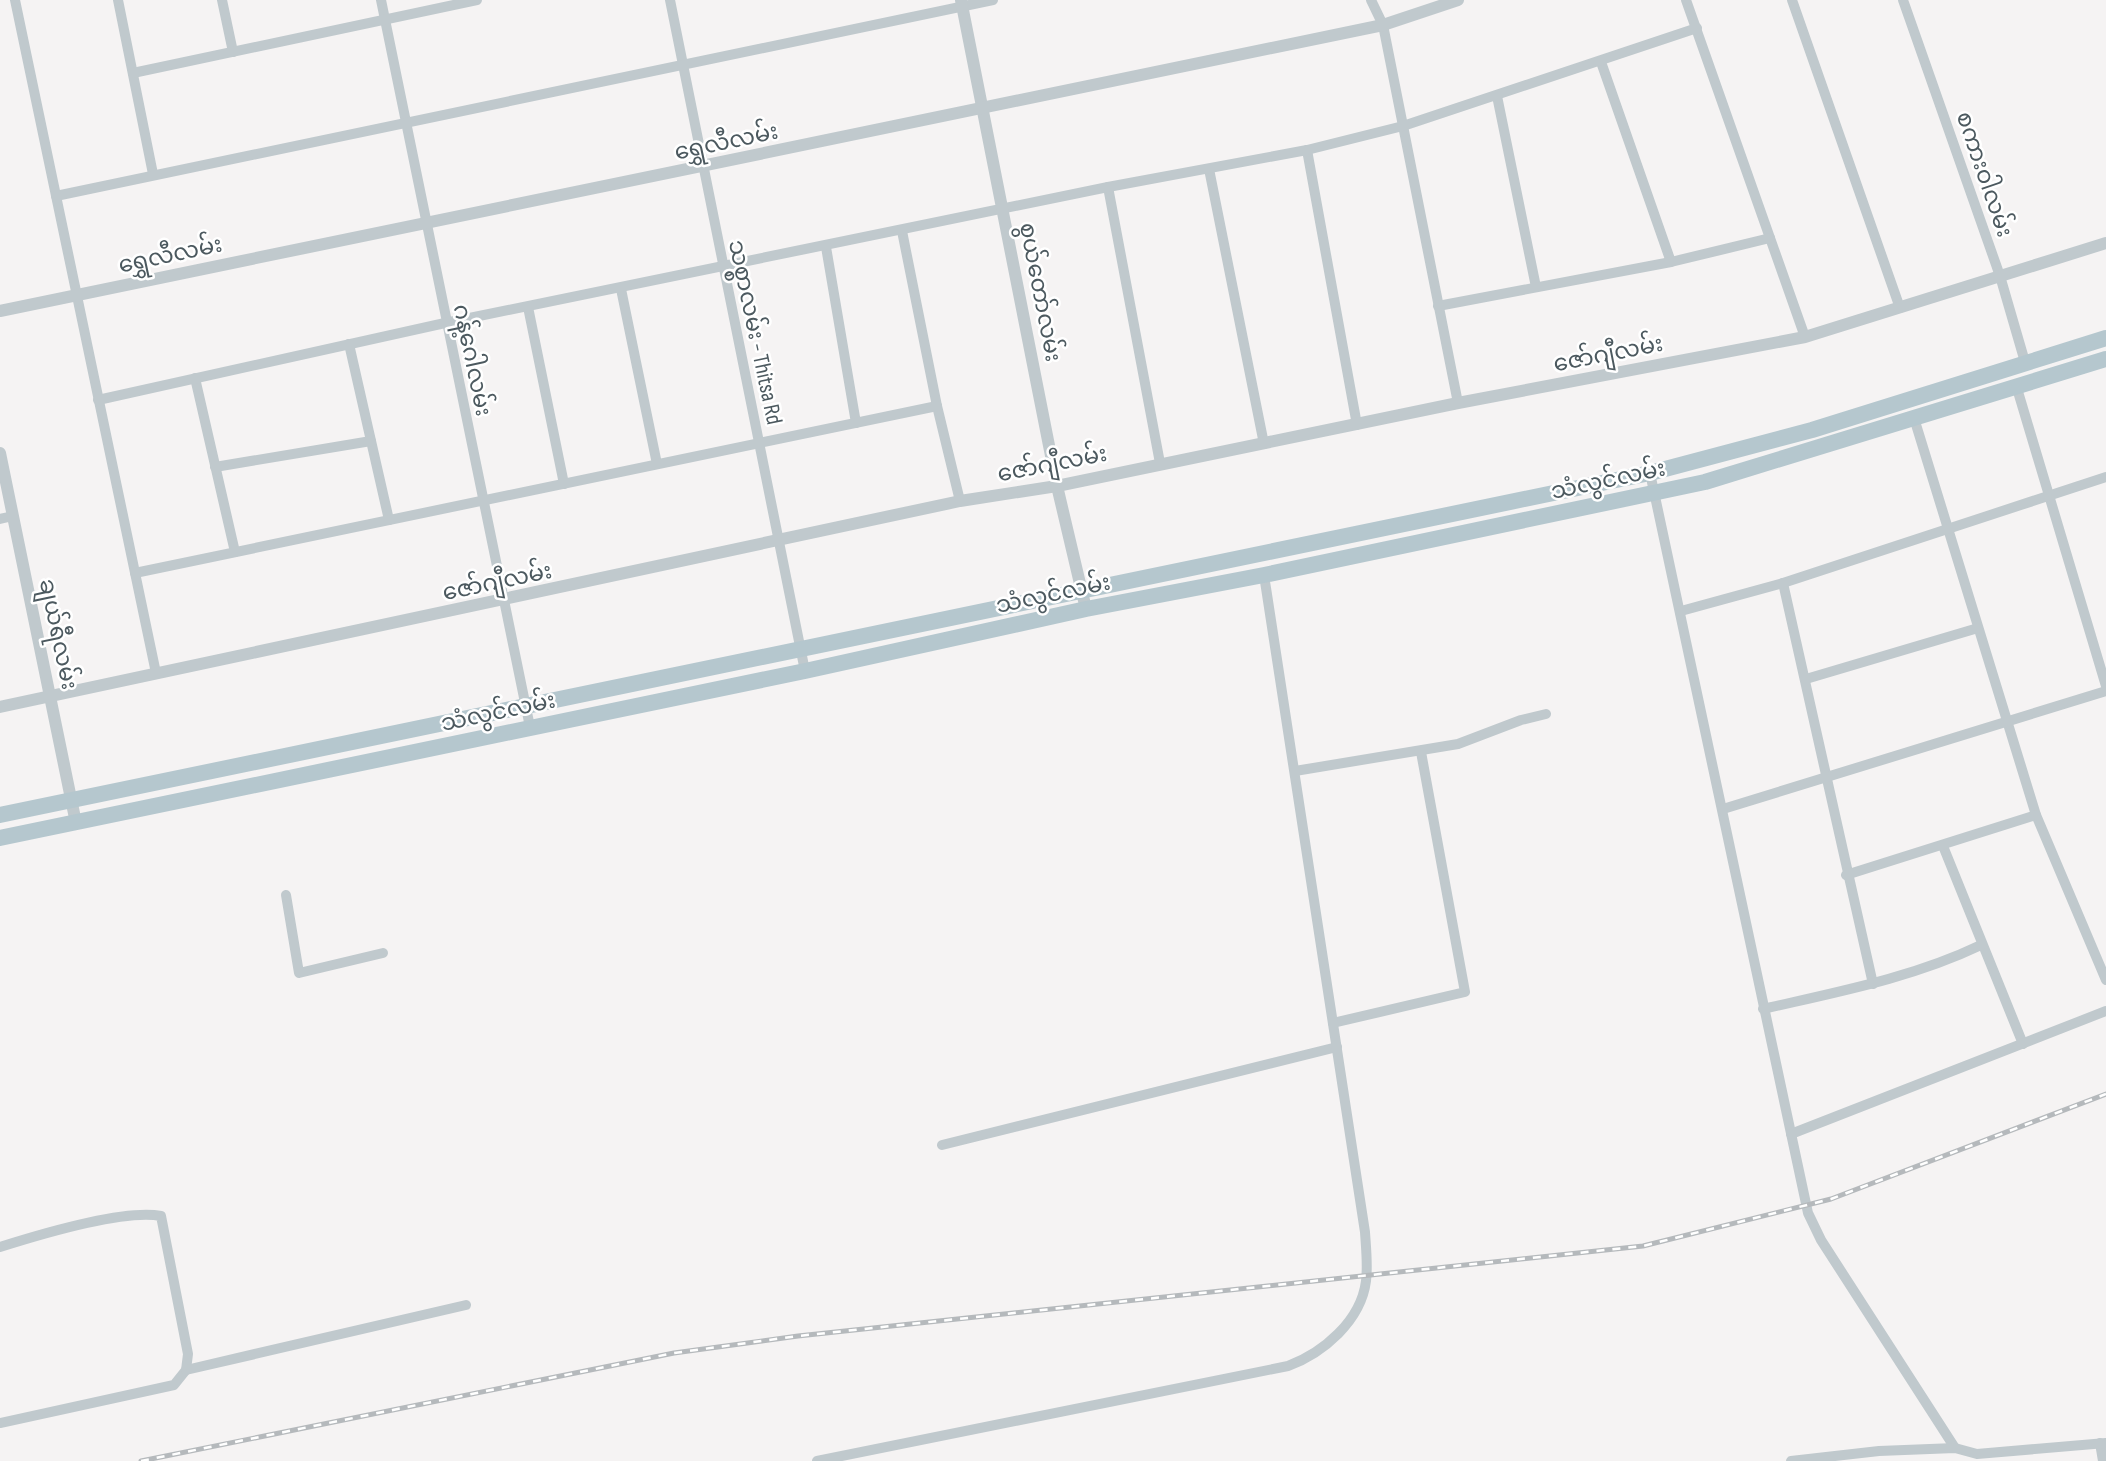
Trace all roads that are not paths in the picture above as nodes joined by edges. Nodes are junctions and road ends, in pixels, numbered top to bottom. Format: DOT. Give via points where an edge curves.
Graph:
graph roads {
  1 [pos="15,0"];
  2 [pos="118,0"];
  3 [pos="222,0"];
  4 [pos="381,0"];
  5 [pos="477,0"];
  6 [pos="670,0"];
  7 [pos="993,0"];
  8 [pos="1371,0"];
  9 [pos="1458,0"];
  10 [pos="1686,0"];
  11 [pos="1792,0"];
  12 [pos="1903,0"];
  13 [pos="961,3"];
  14 [pos="384,20"];
  15 [pos="1382,25"];
  16 [pos="1696,28"];
  17 [pos="233,52"];
  18 [pos="1601,62"];
  19 [pos="682,65"];
  20 [pos="133,73"];
  21 [pos="1497,96"];
  22 [pos="983,108"];
  23 [pos="404,121"];
  24 [pos="1403,127"];
  25 [pos="1307,150"];
  26 [pos="703,168"];
  27 [pos="1209,169"];
  28 [pos="153,174"];
  29 [pos="1108,187"];
  30 [pos="56,196"];
  31 [pos="1004,209"];
  32 [pos="424,222"];
  33 [pos="902,231"];
  34 [pos="1770,238"];
  35 [pos="2106,243"];
  36 [pos="826,247"];
  37 [pos="1671,262"];
  38 [pos="723,268"];
  39 [pos="2000,276"];
  40 [pos="1536,287"];
  41 [pos="621,289"];
  42 [pos="76,295"];
  43 [pos="1438,306"];
  44 [pos="528,307"];
  45 [pos="1900,308"];
  46 [pos="0,311"];
  47 [pos="445,323"];
  48 [pos="1805,337"];
  49 [pos="2106,338"];
  50 [pos="349,344"];
  51 [pos="2106,359"];
  52 [pos="2025,362"];
  53 [pos="195,378"];
  54 [pos="2023,383"];
  55 [pos="98,400"];
  56 [pos="1458,403"];
  57 [pos="937,406"];
  58 [pos="1914,418"];
  59 [pos="856,423"];
  60 [pos="1357,425"];
  61 [pos="371,441"];
  62 [pos="759,443"];
  63 [pos="1264,444"];
  64 [pos="0,453"];
  65 [pos="1160,463"];
  66 [pos="657,464"];
  67 [pos="215,467"];
  68 [pos="1650,473"];
  69 [pos="2106,477"];
  70 [pos="564,484"];
  71 [pos="1057,486"];
  72 [pos="1654,493"];
  73 [pos="2049,495"];
  74 [pos="482,501"];
  75 [pos="960,501"];
  76 [pos="6,517"];
  77 [pos="389,520"];
  78 [pos="1949,526"];
  79 [pos="1360,533"];
  80 [pos="780,540"];
  81 [pos="234,552"];
  82 [pos="1363,553"];
  83 [pos="135,573"];
  84 [pos="1264,575"];
  85 [pos="1783,583"];
  86 [pos="1082,591"];
  87 [pos="503,601"];
  88 [pos="1086,608"];
  89 [pos="1681,611"];
  90 [pos="1978,628"];
  91 [pos="802,651"];
  92 [pos="805,671"];
  93 [pos="156,673"];
  94 [pos="1806,679"];
  95 [pos="2106,689"];
  96 [pos="50,695"];
  97 [pos="0,707"];
  98 [pos="526,707"];
  99 [pos="1546,715"];
  100 [pos="2007,722"];
  101 [pos="530,727"];
  102 [pos="1421,752"];
  103 [pos="302,753"];
  104 [pos="1295,771"];
  105 [pos="306,774"];
  106 [pos="1827,777"];
  107 [pos="72,800"];
  108 [pos="1723,809"];
  109 [pos="0,815"];
  110 [pos="2036,815"];
  111 [pos="76,823"];
  112 [pos="0,838"];
  113 [pos="1943,846"];
  114 [pos="1846,875"];
  115 [pos="286,895"];
  116 [pos="1981,945"];
  117 [pos="383,953"];
  118 [pos="2106,980"];
  119 [pos="1873,984"];
  120 [pos="1763,1009"];
  121 [pos="2106,1011"];
  122 [pos="1333,1023"];
  123 [pos="2023,1045"];
  124 [pos="1336,1047"];
  125 [pos="1791,1134"];
  126 [pos="942,1145"];
  127 [pos="0,1247"];
  128 [pos="466,1305"];
  129 [pos="186,1370"];
  130 [pos="0,1423"];
  131 [pos="2103,1443"];
  132 [pos="1955,1448"];
  133 [pos="872,1456"];
  134 [pos="1978,1457"];
  135 [pos="817,1461"];
  136 [pos="1791,1461"];
  137 [pos="2103,1461"];
  1 -- 30 [label="street"];
  2 -- 20 [label="street"];
  3 -- 17 [label="street"];
  4 -- 14 [label="street, ဂန့်ဂေါလမ်း"];
  5 -- 14 [label="street"];
  6 -- 19 [label="street, သစ္စာလမ်း - Thitsa Rd"];
  7 -- 13 [label="street"];
  8 -- 15 [label="street"];
  9 -- 15 [label="street, ရွှေလီလမ်း"];
  10 -- 16 [label="street"];
  11 -- 45 [label="street"];
  12 -- 39 [label="street, စကားဝါလမ်း"];
  13 -- 19 [label="street"];
  13 -- 22 [label="street, စွယ်တော်လမ်း"];
  14 -- 17 [label="street"];
  14 -- 23 [label="street, ဂန့်ဂေါလမ်း"];
  15 -- 22 [label="street, ရွှေလီလမ်း"];
  15 -- 24 [label="street"];
  16 -- 18 [label="street"];
  16 -- 34 [label="street"];
  17 -- 20 [label="street"];
  18 -- 21 [label="street"];
  18 -- 37 [label="street"];
  19 -- 23 [label="street"];
  19 -- 26 [label="street, သစ္စာလမ်း - Thitsa Rd"];
  20 -- 28 [label="street"];
  21 -- 24 [label="street"];
  21 -- 40 [label="street"];
  22 -- 26 [label="street, ရွှေလီလမ်း"];
  22 -- 31 [label="street, စွယ်တော်လမ်း"];
  23 -- 28 [label="street"];
  23 -- 32 [label="street, ဂန့်ဂေါလမ်း"];
  24 -- 25 [label="street"];
  24 -- 43 [label="street"];
  25 -- 27 [label="street"];
  25 -- 60 [label="street"];
  26 -- 32 [label="street, ရွှေလီလမ်း"];
  26 -- 38 [label="street, သစ္စာလမ်း - Thitsa Rd"];
  27 -- 29 [label="street"];
  27 -- 63 [label="street"];
  28 -- 30 [label="street"];
  29 -- 31 [label="street"];
  29 -- 65 [label="street"];
  30 -- 42 [label="street"];
  31 -- 33 [label="street"];
  31 -- 71 [label="street, စွယ်တော်လမ်း"];
  32 -- 42 [label="street, ရွှေလီလမ်း"];
  32 -- 47 [label="street, ဂန့်ဂေါလမ်း"];
  33 -- 36 [label="street"];
  33 -- 57 [label="street"];
  34 -- 37 [label="street"];
  34 -- 48 [label="street"];
  35 -- 39 [label="street, ဇော်ဂျီလမ်း"];
  36 -- 38 [label="street"];
  36 -- 59 [label="street"];
  37 -- 40 [label="street"];
  38 -- 41 [label="street"];
  38 -- 62 [label="street, သစ္စာလမ်း - Thitsa Rd"];
  39 -- 45 [label="street, ဇော်ဂျီလမ်း"];
  39 -- 52 [label="street, စကားဝါလမ်း"];
  40 -- 43 [label="street"];
  41 -- 44 [label="street"];
  41 -- 66 [label="street"];
  42 -- 46 [label="street, ရွှေလီလမ်း"];
  42 -- 55 [label="street"];
  43 -- 56 [label="street"];
  44 -- 47 [label="street"];
  44 -- 70 [label="street"];
  45 -- 48 [label="street, ဇော်ဂျီလမ်း"];
  47 -- 50 [label="street"];
  47 -- 74 [label="street, ဂန့်ဂေါလမ်း"];
  48 -- 56 [label="street, ဇော်ဂျီလမ်း"];
  49 -- 52 [label="main road, သံလွင်လမ်း"];
  50 -- 53 [label="street"];
  50 -- 61 [label="street"];
  51 -- 54 [label="main road, သံလွင်လမ်း"];
  52 -- 54 [label="street"];
  52 -- 68 [label="main road, သံလွင်လမ်း" via="1812,430"];
  53 -- 55 [label="street"];
  53 -- 67 [label="street"];
  54 -- 58 [label="main road, သံလွင်လမ်း"];
  54 -- 73 [label="street"];
  55 -- 83 [label="street"];
  56 -- 60 [label="street, ဇော်ဂျီလမ်း"];
  57 -- 59 [label="street"];
  57 -- 75 [label="street"];
  58 -- 72 [label="main road, သံလွင်လမ်း" via="1705,482"];
  58 -- 78 [label="street"];
  59 -- 62 [label="street"];
  60 -- 63 [label="street, ဇော်ဂျီလမ်း"];
  61 -- 67 [label="street"];
  61 -- 77 [label="street"];
  62 -- 66 [label="street"];
  62 -- 80 [label="street, သစ္စာလမ်း - Thitsa Rd"];
  63 -- 65 [label="street, ဇော်ဂျီလမ်း"];
  64 -- 76 [label="street, ချယ်ရီလမ်း"];
  65 -- 71 [label="street, ဇော်ဂျီလမ်း"];
  66 -- 70 [label="street"];
  67 -- 81 [label="street"];
  68 -- 72 [label="street"];
  68 -- 79 [label="main road, သံလွင်လမ်း"];
  69 -- 73 [label="street"];
  70 -- 74 [label="street"];
  71 -- 75 [label="street, ဇော်ဂျီလမ်း"];
  71 -- 86 [label="street, စွယ်တော်လမ်း"];
  72 -- 82 [label="main road, သံလွင်လမ်း"];
  72 -- 89 [label="street"];
  73 -- 78 [label="street"];
  73 -- 95 [label="street"];
  74 -- 77 [label="street"];
  74 -- 87 [label="street, ဂန့်ဂေါလမ်း"];
  75 -- 80 [label="street, ဇော်ဂျီလမ်း"];
  76 -- 96 [label="street, ချယ်ရီလမ်း"];
  77 -- 81 [label="street"];
  78 -- 85 [label="street"];
  78 -- 90 [label="street"];
  79 -- 82 [label="main road"];
  79 -- 86 [label="main road, သံလွင်လမ်း"];
  80 -- 87 [label="street, ဇော်ဂျီလမ်း"];
  80 -- 91 [label="street, သစ္စာလမ်း - Thitsa Rd"];
  81 -- 83 [label="street"];
  82 -- 84 [label="main road, သံလွင်လမ်း"];
  83 -- 93 [label="street"];
  84 -- 88 [label="main road, သံလွင်လမ်း"];
  84 -- 104 [label="street"];
  85 -- 89 [label="street"];
  85 -- 94 [label="street"];
  86 -- 88 [label="street, စွယ်တော်လမ်း"];
  86 -- 91 [label="main road, သံလွင်လမ်း"];
  87 -- 93 [label="street, ဇော်ဂျီလမ်း"];
  87 -- 98 [label="street, ဂန့်ဂေါလမ်း"];
  88 -- 92 [label="main road, သံလွင်လမ်း"];
  89 -- 108 [label="street"];
  90 -- 94 [label="street"];
  90 -- 100 [label="street"];
  91 -- 92 [label="street, သစ္စာလမ်း - Thitsa Rd"];
  91 -- 98 [label="main road, သံလွင်လမ်း"];
  92 -- 101 [label="main road, သံလွင်လမ်း"];
  93 -- 96 [label="street, ဇော်ဂျီလမ်း"];
  94 -- 106 [label="street"];
  95 -- 100 [label="street"];
  96 -- 97 [label="street, ဇော်ဂျီလမ်း"];
  96 -- 107 [label="street, ချယ်ရီလမ်း"];
  98 -- 101 [label="street, ဂန့်ဂေါလမ်း"];
  98 -- 103 [label="main road, သံလွင်လမ်း"];
  99 -- 102 [label="street"];
  100 -- 106 [label="street"];
  100 -- 110 [label="street"];
  101 -- 105 [label="main road, သံလွင်လမ်း"];
  102 -- 104 [label="street"];
  102 -- 122 [label="street" via="1465,992"];
  103 -- 105 [label="main road"];
  103 -- 107 [label="main road, သံလွင်လမ်း"];
  104 -- 122 [label="street"];
  105 -- 111 [label="main road, သံလွင်လမ်း"];
  106 -- 108 [label="street"];
  106 -- 114 [label="street"];
  107 -- 109 [label="main road, သံလွင်လမ်း"];
  107 -- 111 [label="street, ချယ်ရီလမ်း"];
  108 -- 120 [label="street"];
  110 -- 113 [label="street"];
  110 -- 118 [label="street"];
  111 -- 112 [label="main road, သံလွင်လမ်း"];
  113 -- 114 [label="street"];
  113 -- 116 [label="street"];
  114 -- 119 [label="street"];
  115 -- 117 [label="street" via="299,972"];
  116 -- 119 [label="street"];
  116 -- 123 [label="street"];
  119 -- 120 [label="street"];
  120 -- 125 [label="street"];
  121 -- 123 [label="street"];
  122 -- 124 [label="street"];
  123 -- 125 [label="street"];
  124 -- 126 [label="street"];
  124 -- 133 [label="street" via="1367,1263 1361,1298 1332,1341 1288,1366"];
  125 -- 132 [label="street" via="1812,1222"];
  127 -- 129 [label="street" via="99,1220 161,1216 188,1354"];
  128 -- 129 [label="street"];
  129 -- 130 [label="street" via="174,1385 156,1391"];
  131 -- 134 [label="street"];
  131 -- 137 [label="street"];
  132 -- 134 [label="street"];
  132 -- 136 [label="street"];
  133 -- 135 [label="street"];
}
